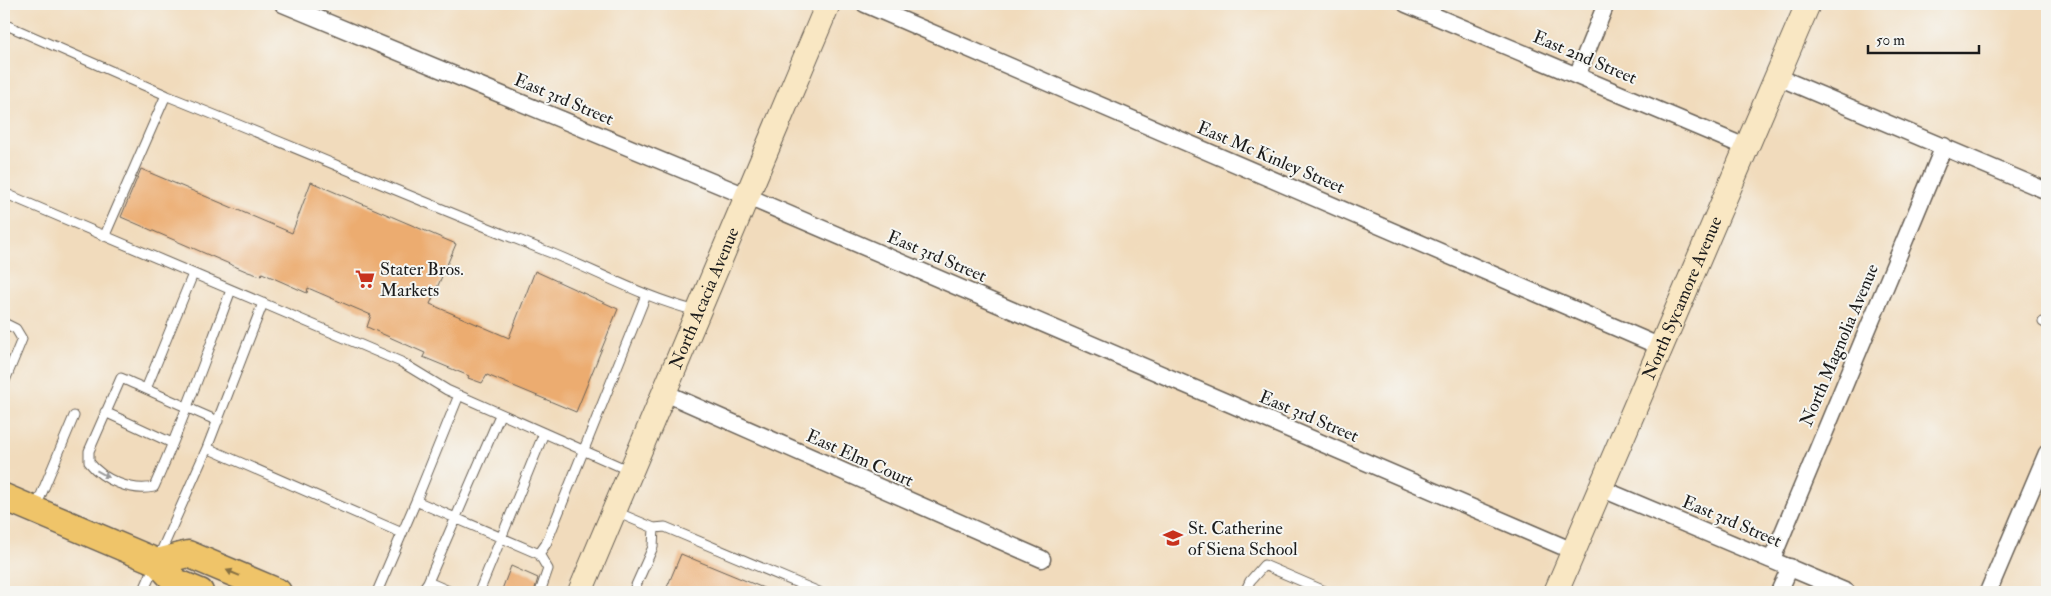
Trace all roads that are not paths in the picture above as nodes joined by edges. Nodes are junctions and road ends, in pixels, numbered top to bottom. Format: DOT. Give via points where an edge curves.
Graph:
graph roads {
  1 [pos="283,4"];
  2 [pos="828,4"];
  3 [pos="865,4"];
  4 [pos="1406,4"];
  5 [pos="1606,4"];
  6 [pos="1808,4"];
  7 [pos="4,24"];
  8 [pos="1577,76"];
  9 [pos="1778,77"];
  10 [pos="166,96"];
  11 [pos="1944,146"];
  12 [pos="1748,148"];
  13 [pos="2047,190"];
  14 [pos="4,193"];
  15 [pos="746,196"];
  16 [pos="105,235"];
  17 [pos="193,274"];
  18 [pos="231,290"];
  19 [pos="646,295"];
  20 [pos="263,304"];
  21 [pos="697,311"];
  22 [pos="4,323"];
  23 [pos="1662,347"];
  24 [pos="4,383"];
  25 [pos="146,389"];
  26 [pos="662,392"];
  27 [pos="459,395"];
  28 [pos="186,407"];
  29 [pos="104,415"];
  30 [pos="500,415"];
  31 [pos="74,416"];
  32 [pos="218,421"];
  33 [pos="544,433"];
  34 [pos="172,443"];
  35 [pos="207,448"];
  36 [pos="584,450"];
  37 [pos="2047,453"];
  38 [pos="630,471"];
  39 [pos="1600,488"];
  40 [pos="4,497"];
  41 [pos="416,500"];
  42 [pos="35,510"];
  43 [pos="614,510"];
  44 [pos="456,518"];
  45 [pos="654,528"];
  46 [pos="402,533"];
  47 [pos="501,538"];
  48 [pos="1573,551"];
  49 [pos="539,554"];
  50 [pos="1772,559"];
  51 [pos="1042,560"];
  52 [pos="158,562"];
  53 [pos="1790,567"];
  54 [pos="428,582"];
  55 [pos="143,592"];
  56 [pos="200,592"];
  57 [pos="278,592"];
  58 [pos="377,592"];
  59 [pos="421,592"];
  60 [pos="451,592"];
  61 [pos="479,592"];
  62 [pos="540,592"];
  63 [pos="580,592"];
  64 [pos="633,592"];
  65 [pos="819,592"];
  66 [pos="1245,592"];
  67 [pos="1326,592"];
  68 [pos="1556,592"];
  69 [pos="1779,592"];
  70 [pos="1847,592"];
  71 [pos="1988,592"];
  1 -- 15 [label="street, East 3rd Street"];
  2 -- 15 [label="street, North Acacia Avenue"];
  3 -- 23 [label="street, East Mc Kinley Street"];
  4 -- 8 [label="street, East 2nd Street"];
  5 -- 8 [label="street"];
  6 -- 9 [label="street, North Sycamore Avenue"];
  7 -- 10 [label="lane"];
  8 -- 12 [label="street, East 2nd Street"];
  9 -- 11 [label="street"];
  9 -- 12 [label="street, North Sycamore Avenue"];
  10 -- 16 [label="lane"];
  10 -- 19 [label="lane" via="549,252"];
  11 -- 13 [label="street"];
  11 -- 50 [label="street, North Magnolia Avenue"];
  12 -- 23 [label="street, North Sycamore Avenue"];
  14 -- 16 [label="lane"];
  15 -- 21 [label="street, North Acacia Avenue"];
  15 -- 48 [label="street, East 3rd Street"];
  16 -- 17 [label="lane"];
  17 -- 18 [label="lane"];
  17 -- 25 [label="lane"];
  18 -- 20 [label="lane"];
  18 -- 28 [label="lane"];
  19 -- 21 [label="lane"];
  19 -- 36 [label="lane"];
  20 -- 27 [label="lane" via="402,362"];
  20 -- 32 [label="lane"];
  21 -- 26 [label="street, North Acacia Avenue"];
  22 -- 24 [label="lane" via="16,330 22,339"];
  23 -- 39 [label="street, North Sycamore Avenue"];
  25 -- 28 [label="lane"];
  25 -- 29 [label="lane" via="121,378"];
  26 -- 38 [label="street, North Acacia Avenue"];
  26 -- 51 [label="street, East Elm Court"];
  27 -- 30 [label="lane"];
  27 -- 41 [label="lane"];
  28 -- 32 [label="lane"];
  28 -- 34 [label="lane"];
  29 -- 34 [label="lane"];
  29 -- 34 [label="lane, one-way" via="89,451 89,462 97,472 140,490 154,487"];
  30 -- 33 [label="lane"];
  30 -- 44 [label="lane"];
  31 -- 42 [label="lane"];
  32 -- 35 [label="lane"];
  33 -- 36 [label="lane"];
  33 -- 47 [label="lane"];
  35 -- 46 [label="lane"];
  35 -- 52 [label="lane"];
  36 -- 38 [label="lane"];
  36 -- 49 [label="lane"];
  37 -- 71 [label="street"];
  38 -- 43 [label="street, North Acacia Avenue"];
  39 -- 48 [label="street, North Sycamore Avenue"];
  39 -- 50 [label="street, East 3rd Street"];
  40 -- 42 [label="main road"];
  41 -- 44 [label="lane"];
  41 -- 46 [label="lane"];
  42 -- 52 [label="main road"];
  43 -- 45 [label="lane"];
  43 -- 63 [label="street, North Acacia Avenue"];
  44 -- 47 [label="lane"];
  44 -- 54 [label="lane"];
  45 -- 64 [label="lane" via="653,547"];
  45 -- 65 [label="lane" via="666,527"];
  46 -- 58 [label="lane"];
  47 -- 49 [label="lane"];
  47 -- 61 [label="lane"];
  48 -- 68 [label="street, North Sycamore Avenue"];
  49 -- 62 [label="lane" via="548,569"];
  50 -- 53 [label="street, East 3rd Street"];
  52 -- 55 [label="lane"];
  52 -- 56 [label="main road" via="176,582"];
  57 -- 52 [label="main road, one-way" via="188,554"];
  53 -- 69 [label="street"];
  53 -- 70 [label="street, East 3rd Street"];
  54 -- 59 [label="lane"];
  54 -- 60 [label="lane"];
  66 -- 67 [label="lane" via="1264,565"];
}
